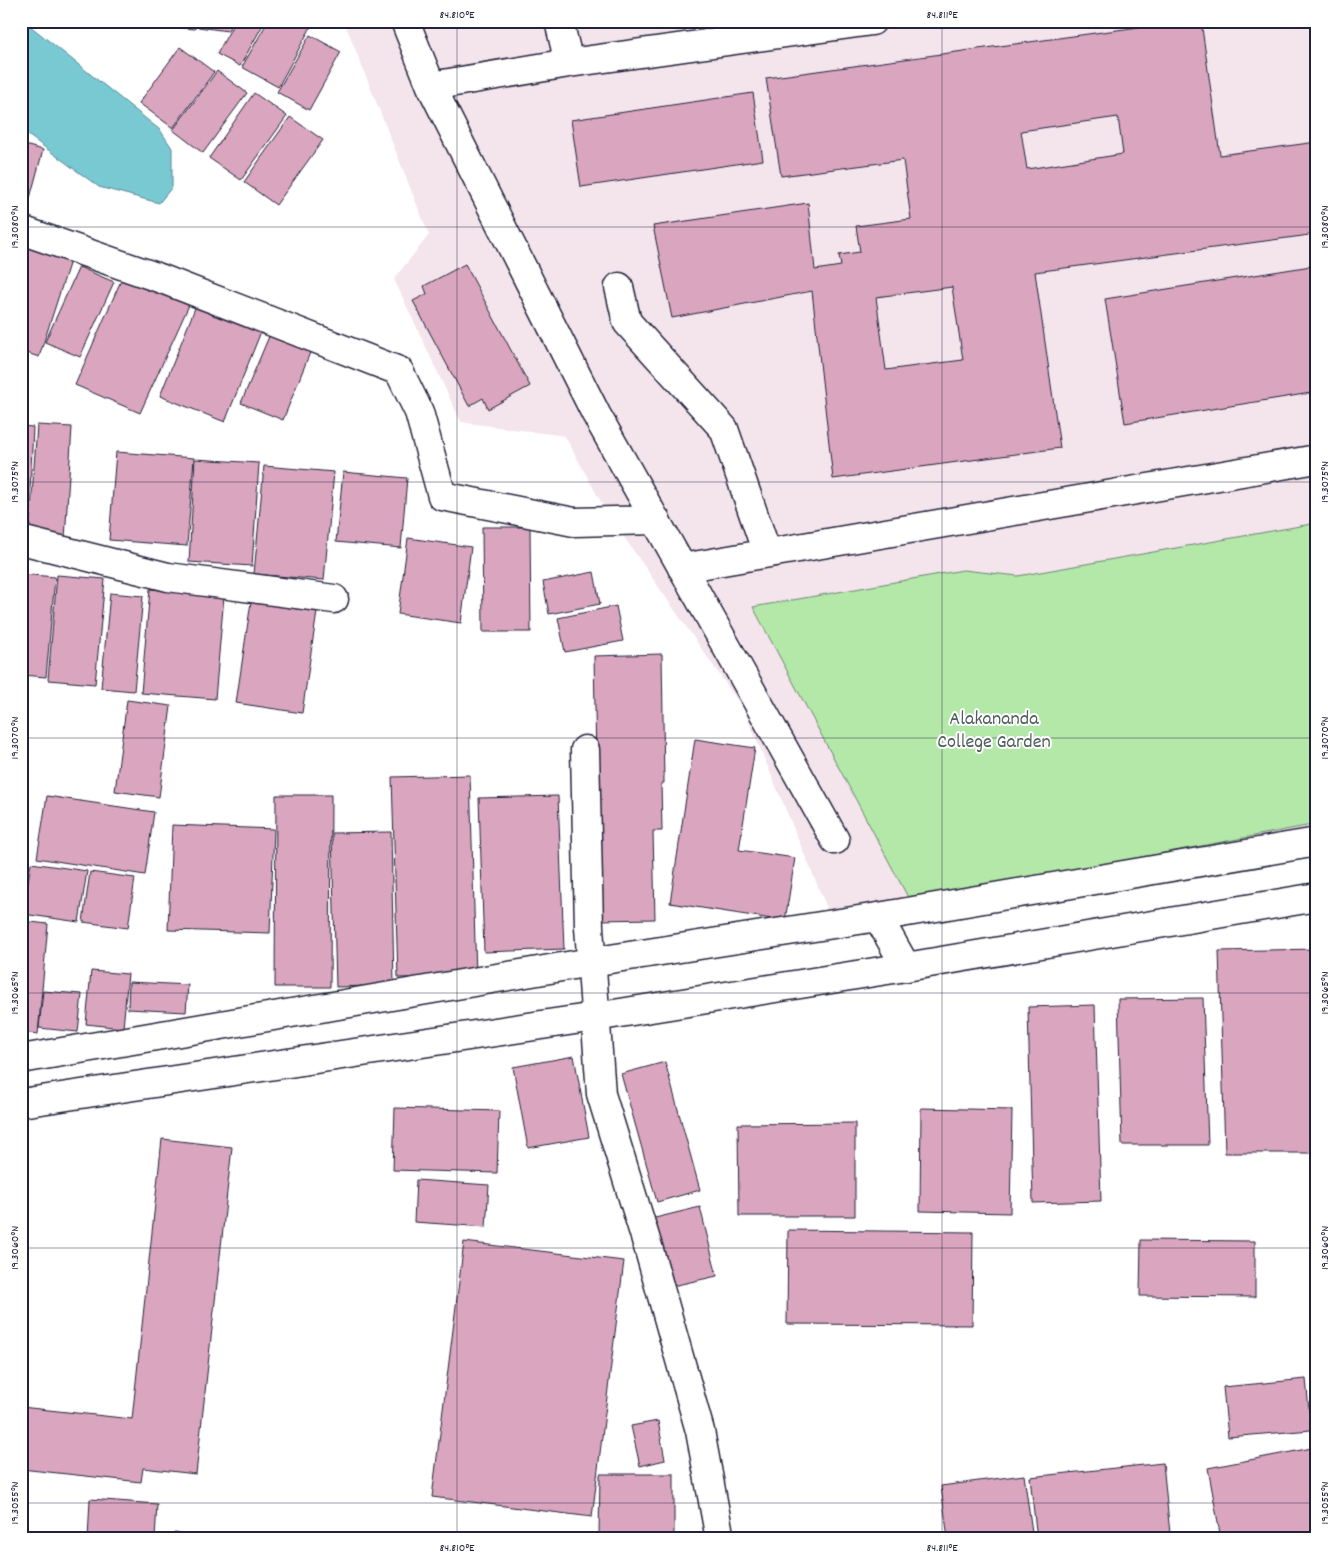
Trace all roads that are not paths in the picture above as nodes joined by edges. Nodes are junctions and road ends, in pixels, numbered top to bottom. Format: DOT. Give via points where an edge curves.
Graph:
graph roads {
  1 [pos="405,21"];
  2 [pos="558,21"];
  3 [pos="870,21"];
  4 [pos="569,63"];
  5 [pos="431,86"];
  6 [pos="21,230"];
  7 [pos="619,287"];
  8 [pos="1317,459"];
  9 [pos="656,520"];
  10 [pos="21,540"];
  11 [pos="768,553"];
  12 [pos="682,568"];
  13 [pos="334,599"];
  14 [pos="585,750"];
  15 [pos="835,840"];
  16 [pos="1317,842"];
  17 [pos="1317,898"];
  18 [pos="878,917"];
  19 [pos="591,962"];
  20 [pos="906,967"];
  21 [pos="595,1017"];
  22 [pos="21,1059"];
  23 [pos="21,1103"];
  24 [pos="720,1539"];
  1 -- 5 [label="main road"];
  2 -- 4 [label="main road"];
  3 -- 4 [label="main road"];
  4 -- 5 [label="main road"];
  5 -- 9 [label="main road" via="596,414"];
  6 -- 9 [label="main road" via="399,371 419,412 442,496 574,522"];
  7 -- 11 [label="main road" via="627,322 724,429"];
  8 -- 11 [label="main road"];
  9 -- 12 [label="main road"];
  10 -- 13 [label="main road" via="168,577"];
  11 -- 12 [label="main road"];
  12 -- 15 [label="main road"];
  14 -- 19 [label="main road"];
  16 -- 18 [label="main road"];
  17 -- 20 [label="main road"];
  18 -- 19 [label="main road"];
  18 -- 20 [label="main road"];
  19 -- 21 [label="main road"];
  19 -- 22 [label="main road"];
  20 -- 21 [label="main road"];
  21 -- 23 [label="main road"];
  21 -- 24 [label="main road" via="601,1094 700,1431"];
}
